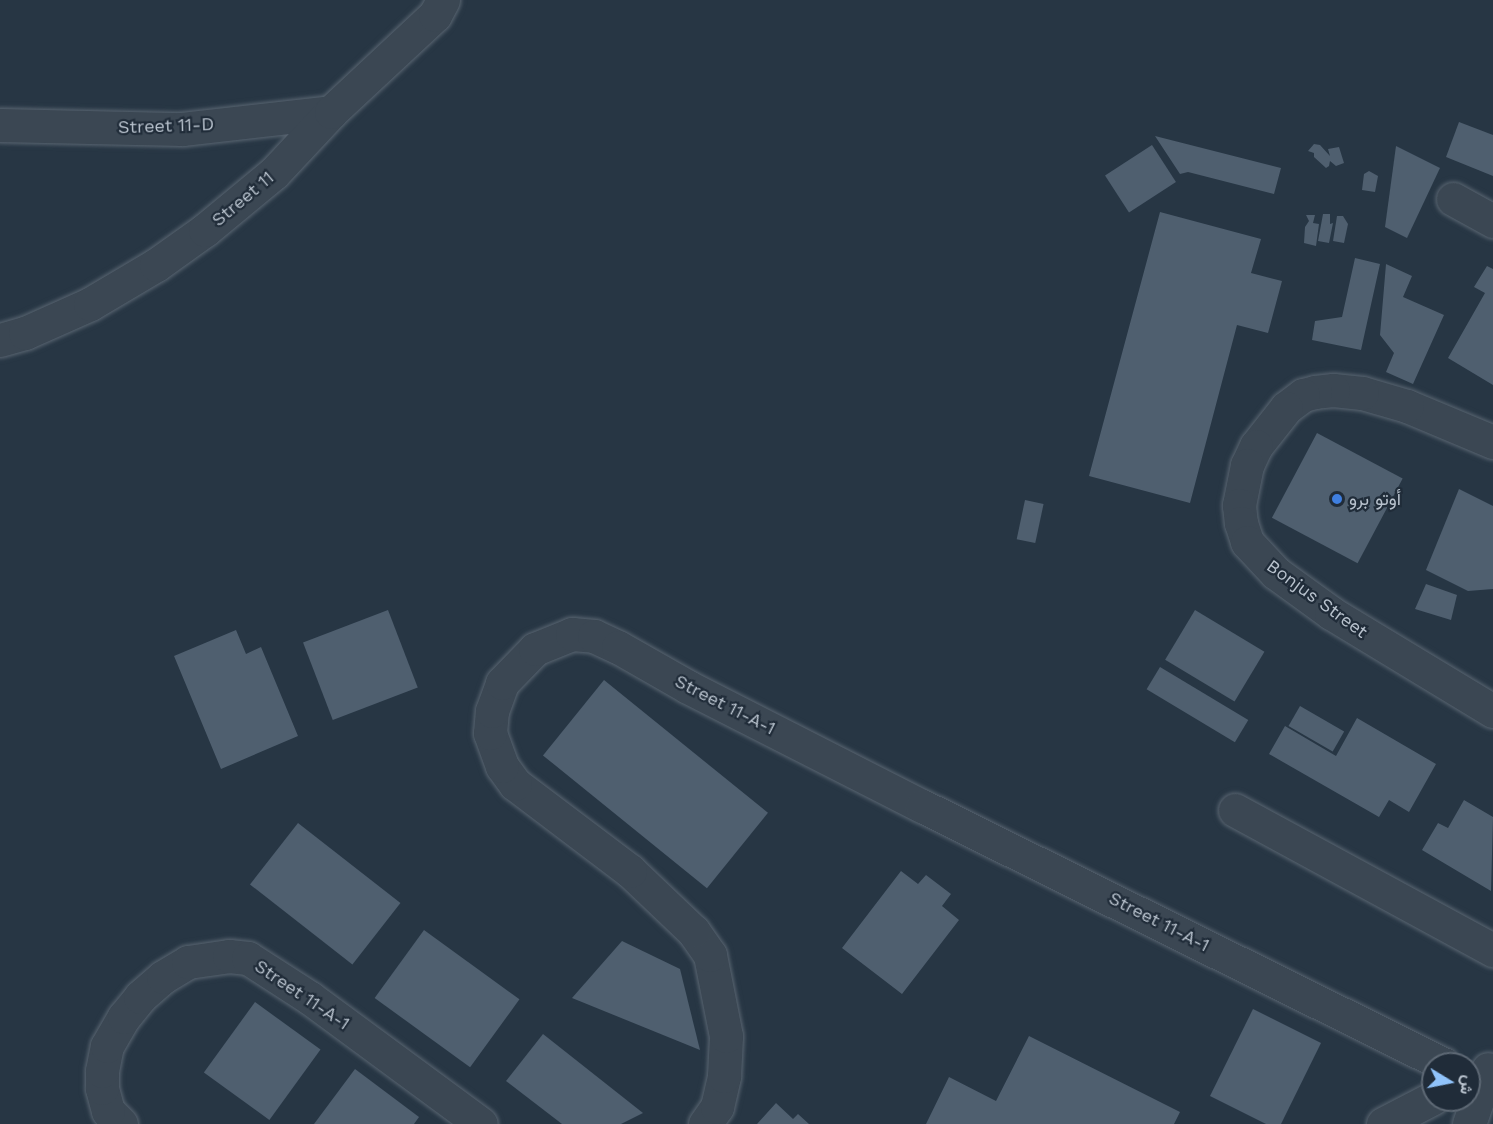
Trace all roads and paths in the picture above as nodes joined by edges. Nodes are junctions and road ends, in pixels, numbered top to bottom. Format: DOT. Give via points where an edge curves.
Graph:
graph roads {
  1 [pos="443,0"];
  2 [pos="331,112"];
  3 [pos="0,125"];
  4 [pos="1453,199"];
  5 [pos="1493,221"];
  6 [pos="0,340"];
  7 [pos="1491,437"];
  8 [pos="1493,711"];
  9 [pos="1235,810"];
  10 [pos="1493,950"];
  11 [pos="1431,1052"];
  12 [pos="1421,1104"];
  13 [pos="121,1124"];
  14 [pos="482,1124"];
  15 [pos="705,1124"];
  16 [pos="1383,1124"];
  1 -- 2 [label="street, Street 11" via="435,15"];
  2 -- 3 [label="street, Street 11-D" via="182,129"];
  2 -- 6 [label="street, Street 11" via="274,173 206,230 156,265 90,303 25,333"];
  4 -- 5 [label="street"];
  7 -- 8 [label="street, Bonjus Street" via="1362,393 1332,390 1309,394 1286,408 1256,446 1247,465 1239,506 1247,542 1275,573 1331,613"];
  9 -- 10 [label="street"];
  11 -- 15 [label="street, Street 11-A-1" via="922,806 688,687 618,647 594,636 572,634 535,649 502,683 492,711 490,733 502,766 515,784 630,872 693,931 710,955 726,1036 724,1076 717,1107"];
  12 -- 16 [label="street"];
  13 -- 14 [label="street, Street 11-A-1" via="108,1111 102,1071 106,1046 124,1017 163,977 188,962 229,956 248,958 310,998"];
}
